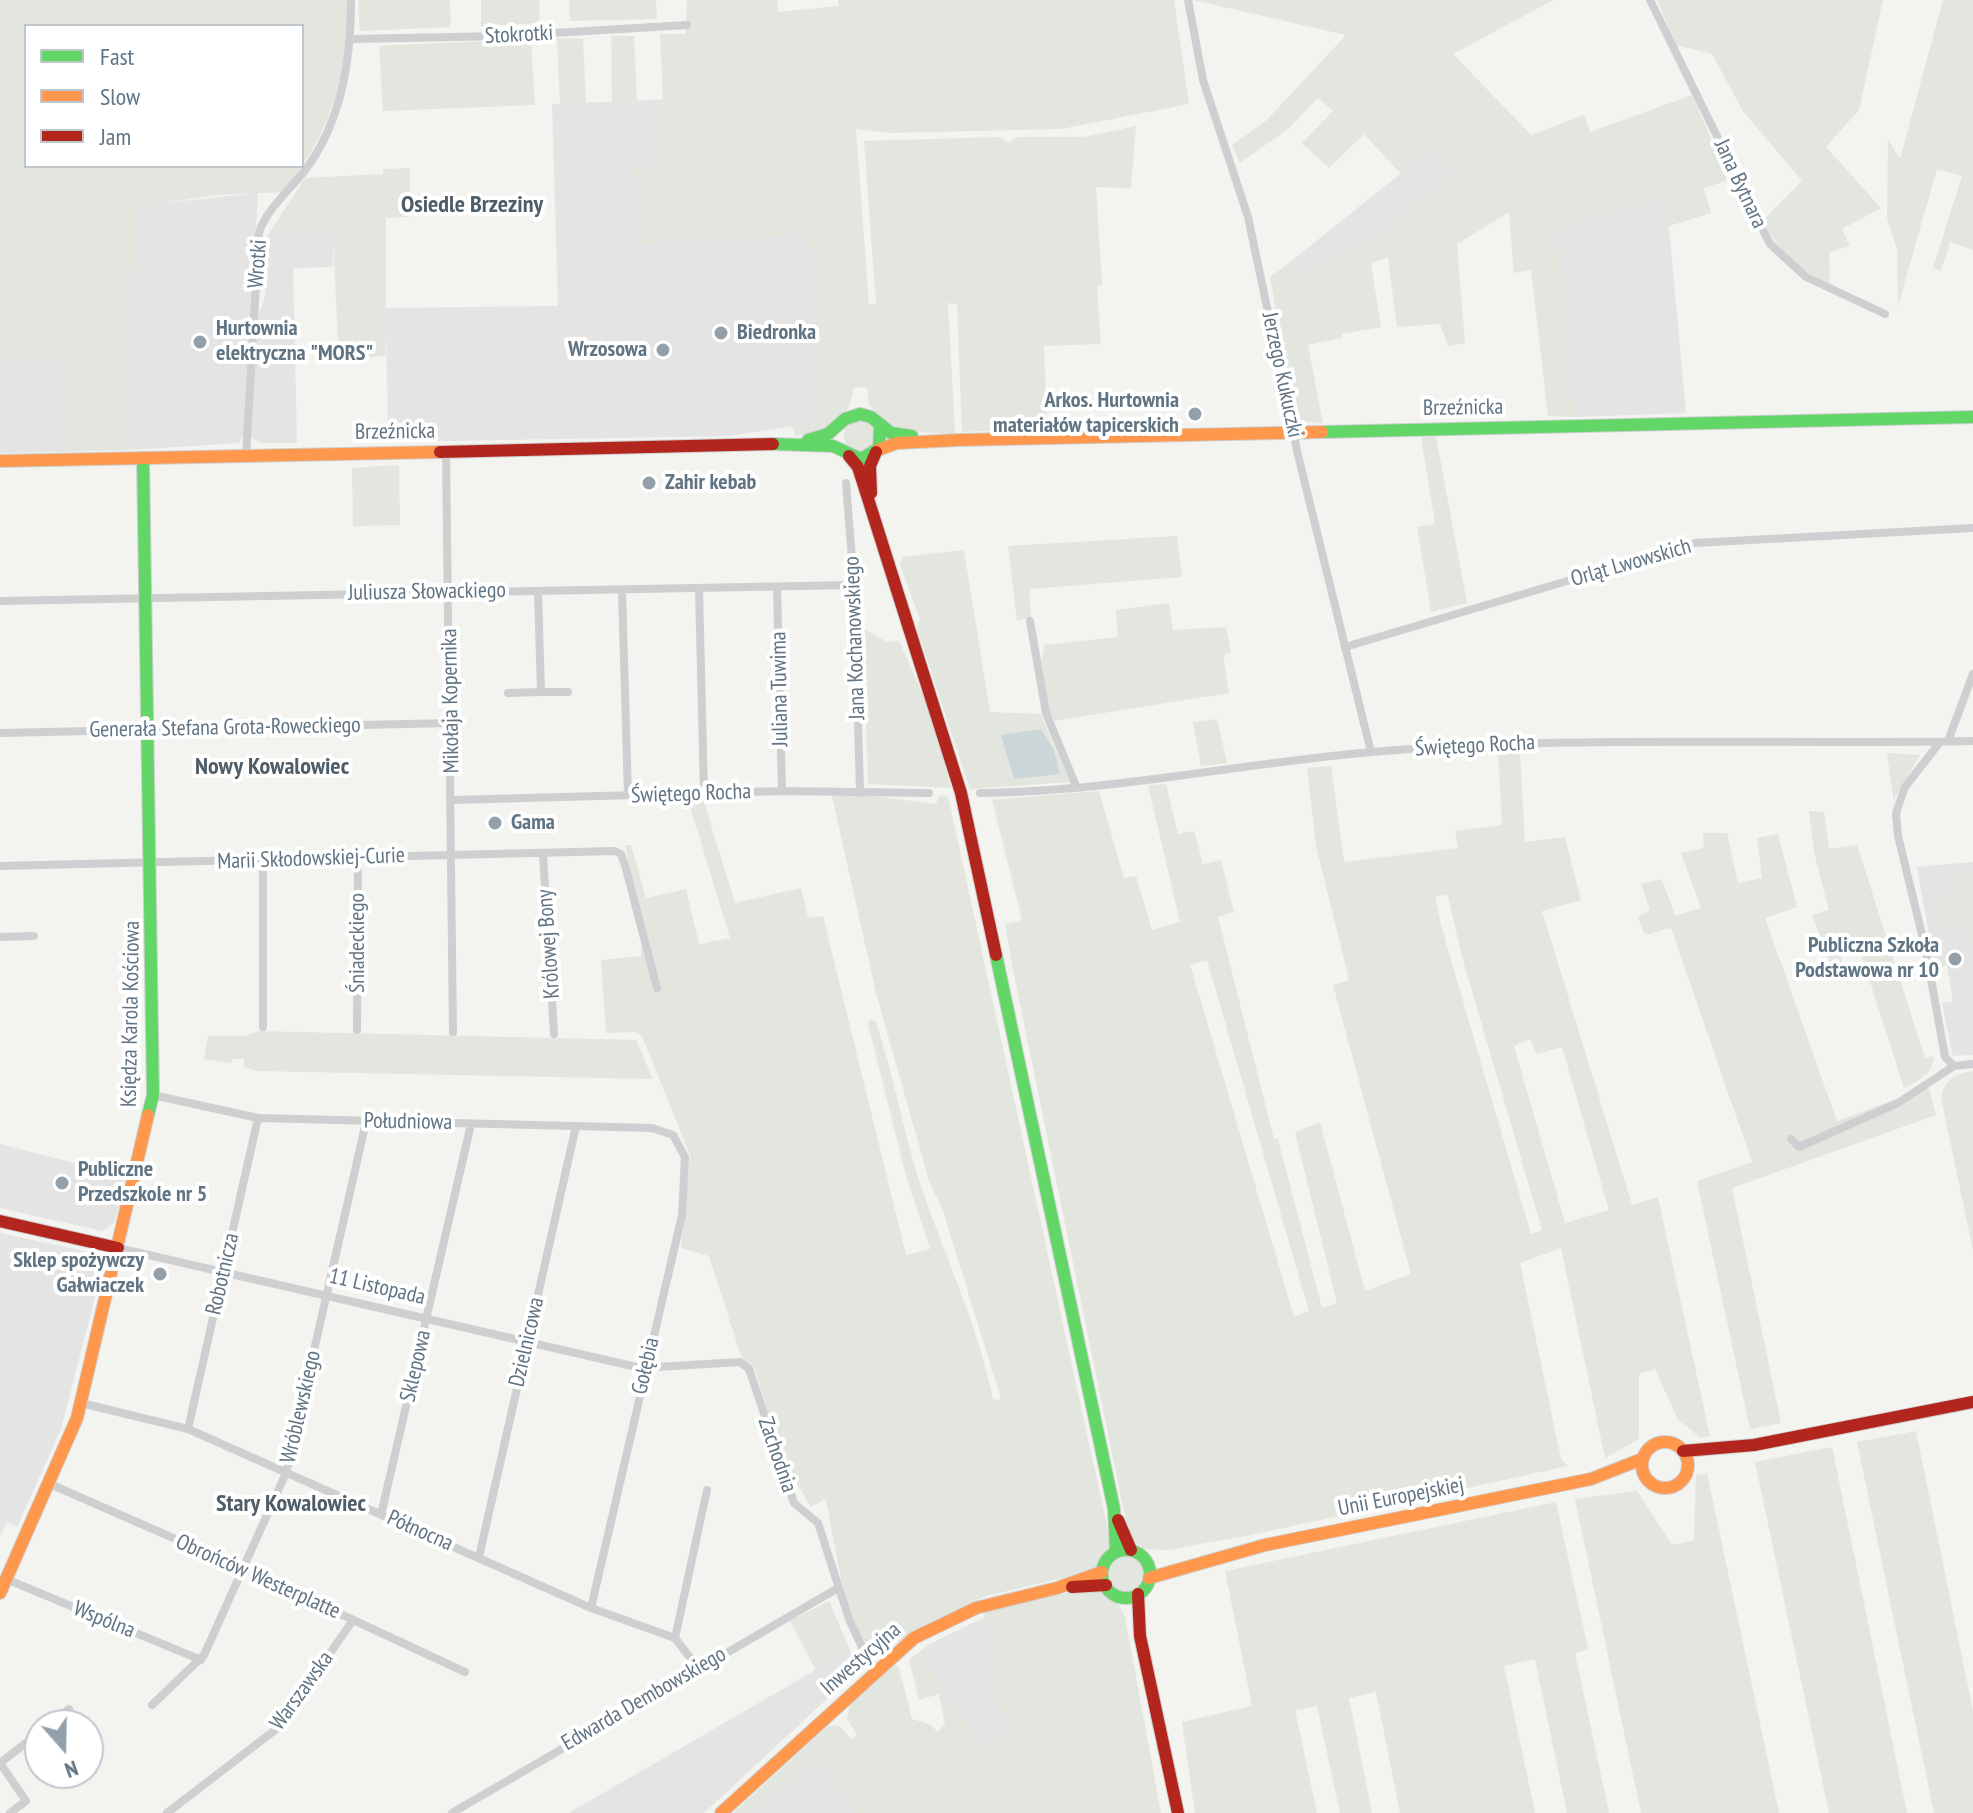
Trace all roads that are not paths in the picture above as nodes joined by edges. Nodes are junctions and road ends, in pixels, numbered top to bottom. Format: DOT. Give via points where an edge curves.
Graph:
graph roads {
  1 [pos="351,0"];
  2 [pos="1188,0"];
  3 [pos="1650,0"];
  4 [pos="687,25"];
  5 [pos="351,39"];
  6 [pos="1885,314"];
  7 [pos="1973,417"];
  8 [pos="840,425"];
  9 [pos="880,426"];
  10 [pos="1294,432"];
  11 [pos="954,440"];
  12 [pos="792,444"];
  13 [pos="446,451"];
  14 [pos="877,451"];
  15 [pos="846,454"];
  16 [pos="246,456"];
  17 [pos="143,458"];
  18 [pos="0,461"];
  19 [pos="846,483"];
  20 [pos="874,520"];
  21 [pos="1973,528"];
  22 [pos="854,585"];
  23 [pos="777,587"];
  24 [pos="699,589"];
  25 [pos="622,590"];
  26 [pos="538,591"];
  27 [pos="449,592"];
  28 [pos="146,598"];
  29 [pos="0,601"];
  30 [pos="1030,621"];
  31 [pos="1345,647"];
  32 [pos="1973,674"];
  33 [pos="541,692"];
  34 [pos="568,692"];
  35 [pos="508,693"];
  36 [pos="451,723"];
  37 [pos="149,730"];
  38 [pos="0,733"];
  39 [pos="1973,741"];
  40 [pos="1944,742"];
  41 [pos="1371,752"];
  42 [pos="1076,786"];
  43 [pos="782,791"];
  44 [pos="704,793"];
  45 [pos="860,793"];
  46 [pos="929,793"];
  47 [pos="980,793"];
  48 [pos="628,795"];
  49 [pos="453,800"];
  50 [pos="543,854"];
  51 [pos="453,855"];
  52 [pos="358,857"];
  53 [pos="263,860"];
  54 [pos="152,862"];
  55 [pos="0,866"];
  56 [pos="34,936"];
  57 [pos="0,937"];
  58 [pos="657,988"];
  59 [pos="263,1027"];
  60 [pos="357,1030"];
  61 [pos="453,1032"];
  62 [pos="554,1034"];
  63 [pos="1973,1064"];
  64 [pos="1954,1066"];
  65 [pos="153,1095"];
  66 [pos="258,1118"];
  67 [pos="366,1122"];
  68 [pos="471,1124"];
  69 [pos="576,1126"];
  70 [pos="665,1129"];
  71 [pos="1791,1139"];
  72 [pos="0,1221"];
  73 [pos="118,1248"];
  74 [pos="223,1273"];
  75 [pos="327,1296"];
  76 [pos="427,1318"];
  77 [pos="527,1341"];
  78 [pos="745,1365"];
  79 [pos="646,1366"];
  80 [pos="1973,1402"];
  81 [pos="81,1403"];
  82 [pos="188,1429"];
  83 [pos="1754,1445"];
  84 [pos="1683,1451"];
  85 [pos="1642,1459"];
  86 [pos="1687,1472"];
  87 [pos="286,1473"];
  88 [pos="1645,1477"];
  89 [pos="1591,1479"];
  90 [pos="50,1484"];
  91 [pos="707,1490"];
  92 [pos="1114,1509"];
  93 [pos="381,1515"];
  94 [pos="1131,1550"];
  95 [pos="1116,1552"];
  96 [pos="1219,1555"];
  97 [pos="479,1557"];
  98 [pos="1147,1562"];
  99 [pos="244,1569"];
  100 [pos="1102,1572"];
  101 [pos="1149,1578"];
  102 [pos="6,1579"];
  103 [pos="1106,1585"];
  104 [pos="838,1588"];
  105 [pos="1057,1588"];
  106 [pos="0,1593"];
  107 [pos="1138,1594"];
  108 [pos="1124,1597"];
  109 [pos="591,1608"];
  110 [pos="353,1620"];
  111 [pos="1140,1636"];
  112 [pos="675,1638"];
  113 [pos="201,1660"];
  114 [pos="698,1668"];
  115 [pos="877,1669"];
  116 [pos="465,1672"];
  117 [pos="152,1705"];
  118 [pos="24,1744"];
  119 [pos="10,1813"];
  120 [pos="167,1813"];
  121 [pos="452,1813"];
  122 [pos="721,1813"];
  123 [pos="1178,1813"];
  1 -- 5 [label="street, Wrotki"];
  2 -- 10 [label="street, Jerzego Kukuczki" via="1203,80 1248,217"];
  3 -- 6 [label="street, Jana Bytnara" via="1777,254 1806,277"];
  4 -- 5 [label="street, Stokrotki"];
  5 -- 16 [label="street, Wrotki" via="326,134 259,233"];
  7 -- 10 [label="main road, Brzeźnicka"];
  8 -- 9 [label="main road" via="860,414"];
  8 -- 12 [label="main road, Brzeźnicka"];
  8 -- 15 [label="main road" via="837,437"];
  9 -- 11 [label="main road, Brzeźnicka" via="891,433"];
  9 -- 14 [label="main road"];
  10 -- 11 [label="main road, Brzeźnicka"];
  10 -- 31 [label="street, Jerzego Kukuczki"];
  11 -- 14 [label="main road, Brzeźnicka" via="897,443"];
  12 -- 13 [label="main road, Brzeźnicka"];
  12 -- 15 [label="main road, Brzeźnicka" via="828,445"];
  13 -- 16 [label="main road, Brzeźnicka"];
  13 -- 27 [label="street, Mikołaja Kopernika"];
  14 -- 15 [label="main road" via="861,459"];
  14 -- 20 [label="main road" via="869,471"];
  15 -- 20 [label="main road" via="858,467"];
  16 -- 17 [label="main road, Brzeźnicka"];
  17 -- 18 [label="main road, Brzeźnicka"];
  17 -- 28 [label="main road, Księdza Karola Kościowa"];
  19 -- 22 [label="street, Jana Kochanowskiego"];
  20 -- 92 [label="main road" via="961,793"];
  21 -- 31 [label="street, Orląt Lwowskich" via="1695,543"];
  22 -- 23 [label="street, Juliusza Słowackiego"];
  22 -- 45 [label="street, Jana Kochanowskiego"];
  23 -- 24 [label="street, Juliusza Słowackiego"];
  23 -- 43 [label="street, Juliana Tuwima"];
  24 -- 25 [label="street, Juliusza Słowackiego"];
  24 -- 44 [label="street"];
  25 -- 26 [label="street, Juliusza Słowackiego"];
  25 -- 48 [label="street"];
  26 -- 27 [label="street, Juliusza Słowackiego"];
  26 -- 33 [label="street"];
  27 -- 28 [label="street, Juliusza Słowackiego"];
  27 -- 36 [label="street, Mikołaja Kopernika"];
  28 -- 29 [label="street, Juliusza Słowackiego"];
  28 -- 37 [label="main road, Księdza Karola Kościowa"];
  30 -- 42 [label="street" via="1046,713"];
  31 -- 41 [label="street, Jerzego Kukuczki"];
  32 -- 40 [label="street"];
  33 -- 34 [label="street"];
  33 -- 35 [label="street"];
  36 -- 37 [label="street, Generała Stefana Grota-Roweckiego"];
  36 -- 49 [label="street, Mikołaja Kopernika"];
  37 -- 38 [label="street, Generała Stefana Grota-Roweckiego"];
  37 -- 54 [label="main road, Księdza Karola Kościowa"];
  39 -- 40 [label="street, Świętego Rocha"];
  40 -- 41 [label="street, Świętego Rocha" via="1762,745 1614,740"];
  40 -- 64 [label="street" via="1905,787 1896,813 1945,1057"];
  41 -- 42 [label="street, Świętego Rocha"];
  42 -- 47 [label="street, Świętego Rocha"];
  43 -- 44 [label="street, Świętego Rocha"];
  43 -- 45 [label="street, Świętego Rocha"];
  44 -- 48 [label="street, Świętego Rocha"];
  45 -- 46 [label="street, Świętego Rocha"];
  48 -- 49 [label="street, Świętego Rocha"];
  49 -- 51 [label="street, Mikołaja Kopernika"];
  50 -- 51 [label="street, Marii Skłodowskiej-Curie"];
  50 -- 58 [label="street, Marii Skłodowskiej-Curie" via="621,854"];
  50 -- 62 [label="street, Królowej Bony"];
  51 -- 52 [label="street, Marii Skłodowskiej-Curie"];
  51 -- 61 [label="street, Mikołaja Kopernika"];
  52 -- 53 [label="street, Marii Skłodowskiej-Curie"];
  52 -- 60 [label="street, Śniadeckiego"];
  53 -- 54 [label="street, Marii Skłodowskiej-Curie"];
  53 -- 59 [label="street"];
  54 -- 55 [label="street, Marii Skłodowskiej-Curie"];
  54 -- 65 [label="main road, Księdza Karola Kościowa"];
  56 -- 57 [label="street"];
  63 -- 64 [label="street"];
  64 -- 71 [label="street" via="1877,1113 1799,1147"];
  65 -- 66 [label="street, Południowa"];
  65 -- 73 [label="main road, Księdza Karola Kościowa"];
  66 -- 67 [label="street, Południowa"];
  66 -- 74 [label="street, Robotnicza"];
  67 -- 68 [label="street, Południowa"];
  67 -- 75 [label="street, Wróblewskiego"];
  68 -- 69 [label="street, Południowa"];
  68 -- 76 [label="street, Sklepowa"];
  69 -- 70 [label="street, Południowa"];
  69 -- 77 [label="street, Dzielnicowa"];
  70 -- 79 [label="street, Gołębia" via="685,1157 682,1215"];
  72 -- 73 [label="main road, 11 Listopada"];
  73 -- 74 [label="street, 11 Listopada"];
  73 -- 81 [label="main road, Księdza Karola Kościowa"];
  74 -- 75 [label="street, 11 Listopada"];
  74 -- 82 [label="street, Robotnicza"];
  75 -- 76 [label="street, 11 Listopada"];
  75 -- 87 [label="street, Wróblewskiego"];
  76 -- 77 [label="street, 11 Listopada"];
  76 -- 93 [label="street, Sklepowa"];
  77 -- 79 [label="street, 11 Listopada"];
  77 -- 97 [label="street, Dzielnicowa"];
  78 -- 79 [label="street, 11 Listopada" via="734,1361 685,1368"];
  78 -- 104 [label="street, Zachodnia" via="794,1503 818,1523"];
  79 -- 109 [label="street, Gołębia"];
  80 -- 83 [label="main road"];
  81 -- 82 [label="street, Północna"];
  81 -- 90 [label="main road, Księdza Karola Kościowa"];
  82 -- 87 [label="street, Północna"];
  83 -- 84 [label="main road"];
  83 -- 86 [label="main road"];
  84 -- 85 [label="main road" via="1658,1443"];
  84 -- 86 [label="main road"];
  85 -- 88 [label="main road"];
  85 -- 89 [label="main road, Unii Europejskiej"];
  86 -- 88 [label="main road" via="1671,1488 1657,1487"];
  87 -- 93 [label="street, Północna"];
  87 -- 99 [label="street, Wróblewskiego"];
  88 -- 89 [label="main road, Unii Europejskiej"];
  89 -- 96 [label="main road, Unii Europejskiej"];
  90 -- 99 [label="street, Obrońców Westerplatte"];
  90 -- 102 [label="main road, Księdza Karola Kościowa"];
  91 -- 112 [label="street"];
  92 -- 94 [label="main road"];
  92 -- 95 [label="main road"];
  93 -- 97 [label="street, Północna"];
  94 -- 95 [label="main road"];
  94 -- 98 [label="main road"];
  95 -- 100 [label="main road"];
  96 -- 98 [label="main road, Unii Europejskiej"];
  96 -- 101 [label="main road, Unii Europejskiej"];
  97 -- 109 [label="street, Północna"];
  98 -- 101 [label="main road"];
  99 -- 110 [label="street, Obrońców Westerplatte"];
  99 -- 113 [label="street, Wróblewskiego"];
  100 -- 103 [label="main road"];
  100 -- 105 [label="main road, Inwestycyjna"];
  101 -- 107 [label="main road"];
  102 -- 106 [label="main road, Księdza Karola Kościowa"];
  102 -- 113 [label="street, Wspólna"];
  103 -- 105 [label="main road, Inwestycyjna"];
  103 -- 108 [label="main road"];
  104 -- 114 [label="street, Edwarda Dembowskiego"];
  104 -- 115 [label="street, Zachodnia" via="861,1645"];
  105 -- 115 [label="main road, Inwestycyjna" via="961,1613 914,1638"];
  107 -- 108 [label="main road"];
  107 -- 111 [label="main road"];
  108 -- 111 [label="main road"];
  109 -- 112 [label="street, Północna"];
  110 -- 116 [label="street, Obrońców Westerplatte"];
  110 -- 120 [label="street, Warszawska" via="279,1727"];
  111 -- 123 [label="main road"];
  112 -- 114 [label="street"];
  113 -- 117 [label="street, Wróblewskiego"];
  114 -- 121 [label="street, Edwarda Dembowskiego"];
  115 -- 122 [label="main road, Inwestycyjna"];
  118 -- 119 [label="street" via="0,1763 26,1801"];
}
